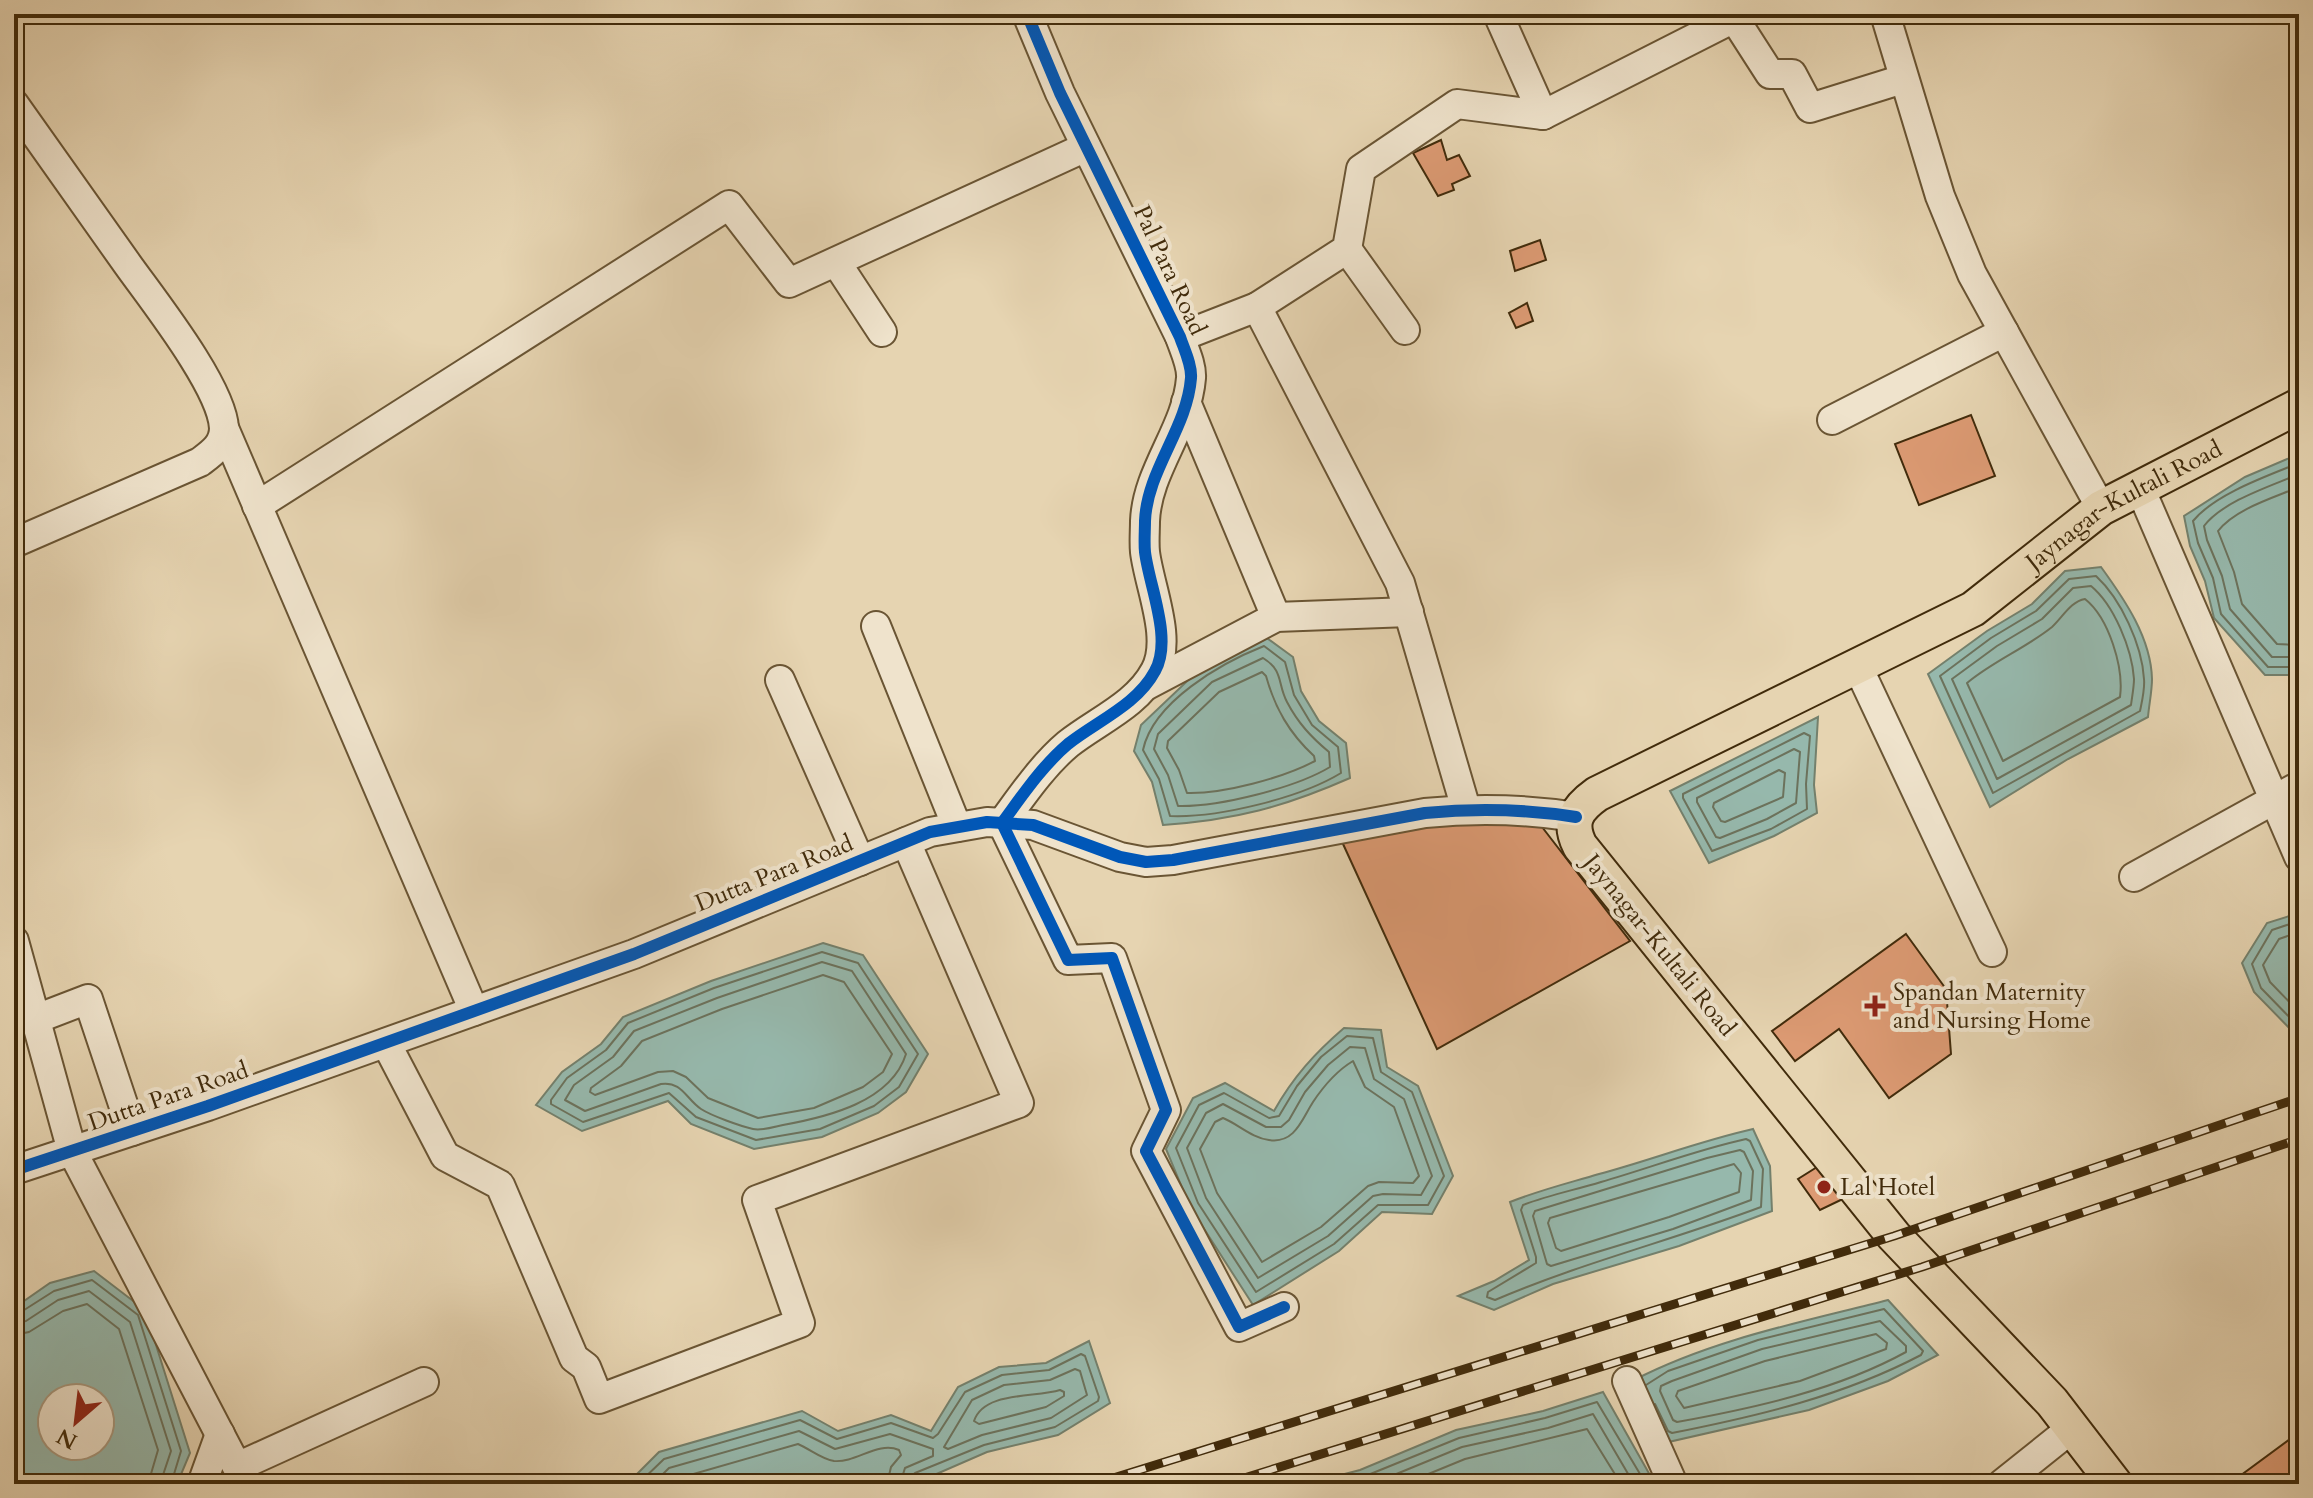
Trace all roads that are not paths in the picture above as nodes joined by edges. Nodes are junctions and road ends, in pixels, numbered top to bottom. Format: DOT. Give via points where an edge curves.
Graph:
graph roads {
  1 [pos="1027,14"];
  2 [pos="1498,14"];
  3 [pos="1885,14"];
  4 [pos="1738,16"];
  5 [pos="1903,79"];
  6 [pos="14,104"];
  7 [pos="1543,115"];
  8 [pos="1086,147"];
  9 [pos="1347,249"];
  10 [pos="836,262"];
  11 [pos="1257,307"];
  12 [pos="1405,330"];
  13 [pos="882,332"];
  14 [pos="2004,332"];
  15 [pos="1180,337"];
  16 [pos="1186,402"];
  17 [pos="2299,406"];
  18 [pos="1832,420"];
  19 [pos="224,428"];
  20 [pos="2140,488"];
  21 [pos="257,506"];
  22 [pos="2101,508"];
  23 [pos="14,543"];
  24 [pos="1409,612"];
  25 [pos="1276,617"];
  26 [pos="876,626"];
  27 [pos="1857,665"];
  28 [pos="780,680"];
  29 [pos="1147,685"];
  30 [pos="2287,793"];
  31 [pos="1466,809"];
  32 [pos="1576,817"];
  33 [pos="1002,823"];
  34 [pos="957,827"];
  35 [pos="906,842"];
  36 [pos="2299,857"];
  37 [pos="860,861"];
  38 [pos="2134,877"];
  39 [pos="14,941"];
  40 [pos="1992,952"];
  41 [pos="474,1011"];
  42 [pos="36,1019"];
  43 [pos="386,1043"];
  44 [pos="132,1131"];
  45 [pos="72,1151"];
  46 [pos="14,1170"];
  47 [pos="1284,1307"];
  48 [pos="1627,1381"];
  49 [pos="424,1382"];
  50 [pos="2072,1428"];
  51 [pos="220,1434"];
  52 [pos="202,1484"];
  53 [pos="1673,1484"];
  54 [pos="2002,1484"];
  55 [pos="2115,1484"];
  1 -- 8 [label="street, Pal Para Road"];
  2 -- 7 [label="street"];
  3 -- 5 [label="street"];
  4 -- 5 [label="street" via="1770,74 1792,74 1810,108"];
  4 -- 7 [label="street"];
  5 -- 14 [label="street" via="1940,196 1972,274"];
  6 -- 19 [label="street" via="193,357"];
  7 -- 9 [label="street" via="1457,104 1361,169"];
  8 -- 10 [label="street"];
  8 -- 15 [label="street, Pal Para Road"];
  9 -- 11 [label="street"];
  9 -- 12 [label="street"];
  10 -- 13 [label="street"];
  10 -- 21 [label="street" via="789,283 729,205"];
  11 -- 15 [label="street"];
  11 -- 24 [label="street" via="1400,583"];
  14 -- 18 [label="street"];
  14 -- 22 [label="street"];
  15 -- 16 [label="street, Pal Para Road" via="1191,375"];
  16 -- 25 [label="street"];
  16 -- 29 [label="street, Pal Para Road" via="1153,479 1145,517 1145,551 1161,642 1158,667"];
  17 -- 20 [label="main road, Jaynagar-Kultali Road"];
  19 -- 21 [label="street"];
  19 -- 23 [label="street" via="215,450 200,462"];
  20 -- 22 [label="main road, Jaynagar-Kultali Road"];
  20 -- 30 [label="street"];
  21 -- 41 [label="street"];
  22 -- 27 [label="main road, Jaynagar-Kultali Road" via="1973,609"];
  24 -- 25 [label="street"];
  24 -- 31 [label="street"];
  25 -- 29 [label="street"];
  26 -- 34 [label="street"];
  27 -- 32 [label="main road, Jaynagar-Kultali Road" via="1597,794"];
  27 -- 40 [label="street"];
  28 -- 37 [label="street"];
  29 -- 33 [label="street" via="1068,745"];
  30 -- 36 [label="street"];
  30 -- 38 [label="street"];
  31 -- 32 [label="street, Dutta Para Road"];
  31 -- 33 [label="street, Dutta Para Road" via="1146,862 1033,825"];
  32 -- 50 [label="main road, Jaynagar-Kultali Road" via="1573,832 1580,846 1894,1236"];
  33 -- 34 [label="street, Dutta Para Road"];
  33 -- 47 [label="street" via="1068,960 1112,958 1166,1110 1146,1151 1239,1327"];
  34 -- 35 [label="street, Dutta Para Road"];
  35 -- 37 [label="street, Dutta Para Road"];
  35 -- 43 [label="street" via="1019,1103 757,1200 800,1323 599,1399 586,1367 574,1358 500,1185 445,1156"];
  37 -- 41 [label="street, Dutta Para Road" via="634,954"];
  39 -- 42 [label="street"];
  41 -- 43 [label="street, Dutta Para Road"];
  42 -- 44 [label="street" via="88,999"];
  42 -- 45 [label="street"];
  43 -- 44 [label="street, Dutta Para Road"];
  44 -- 45 [label="street, Dutta Para Road"];
  45 -- 46 [label="street, Dutta Para Road"];
  45 -- 51 [label="street"];
  48 -- 53 [label="street"];
  49 -- 51 [label="street" via="237,1467"];
  50 -- 54 [label="street"];
  50 -- 55 [label="main road, Jaynagar-Kultali Road"];
  51 -- 52 [label="street"];
}
